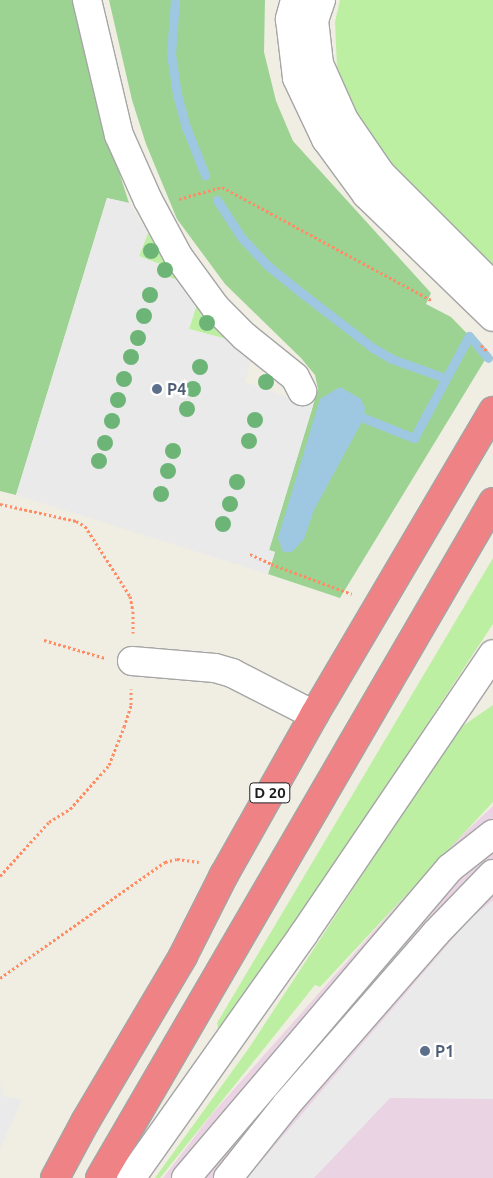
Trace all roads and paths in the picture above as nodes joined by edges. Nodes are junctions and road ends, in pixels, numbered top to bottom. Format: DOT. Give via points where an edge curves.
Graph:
graph roads {
  1 [pos="88,0"];
  2 [pos="295,0"];
  3 [pos="321,0"];
  4 [pos="177,199"];
  5 [pos="493,286"];
  6 [pos="435,302"];
  7 [pos="493,317"];
  8 [pos="302,391"];
  9 [pos="493,411"];
  10 [pos="493,502"];
  11 [pos="0,504"];
  12 [pos="250,554"];
  13 [pos="378,604"];
  14 [pos="44,640"];
  15 [pos="493,654"];
  16 [pos="132,661"];
  17 [pos="483,679"];
  18 [pos="314,715"];
  19 [pos="493,822"];
  20 [pos="493,834"];
  21 [pos="450,868"];
  22 [pos="493,874"];
  23 [pos="224,875"];
  24 [pos="0,876"];
  25 [pos="0,978"];
  26 [pos="56,1178"];
  27 [pos="100,1178"];
  28 [pos="131,1178"];
  29 [pos="186,1178"];
  30 [pos="228,1178"];
  1 -- 8 [label="street" via="119,135 178,256 216,308 244,336 295,377"];
  2 -- 7 [label="street" via="290,19 297,78 326,139 367,195"];
  3 -- 5 [label="street" via="314,20 319,64 344,120 381,174"];
  4 -- 6 [label="path" via="222,187"];
  9 -- 13 [label="highway, D 20"];
  10 -- 27 [label="highway, D 20"];
  11 -- 16 [label="path" via="76,521 91,533 130,596 134,611"];
  12 -- 13 [label="path"];
  13 -- 18 [label="highway, D 20"];
  14 -- 16 [label="path" via="98,657"];
  15 -- 17 [label="street"];
  16 -- 18 [label="street" via="215,668 232,673"];
  16 -- 24 [label="path" via="131,705 109,765 70,809 49,822"];
  17 -- 28 [label="street" via="426,750 304,935"];
  18 -- 23 [label="highway, D 20"];
  19 -- 21 [label="street"];
  20 -- 21 [label="street"];
  21 -- 29 [label="street"];
  22 -- 30 [label="street" via="436,933 338,1045"];
  23 -- 25 [label="path" via="188,859 165,862"];
  23 -- 26 [label="highway, D 20" via="183,956 84,1122"];
}
